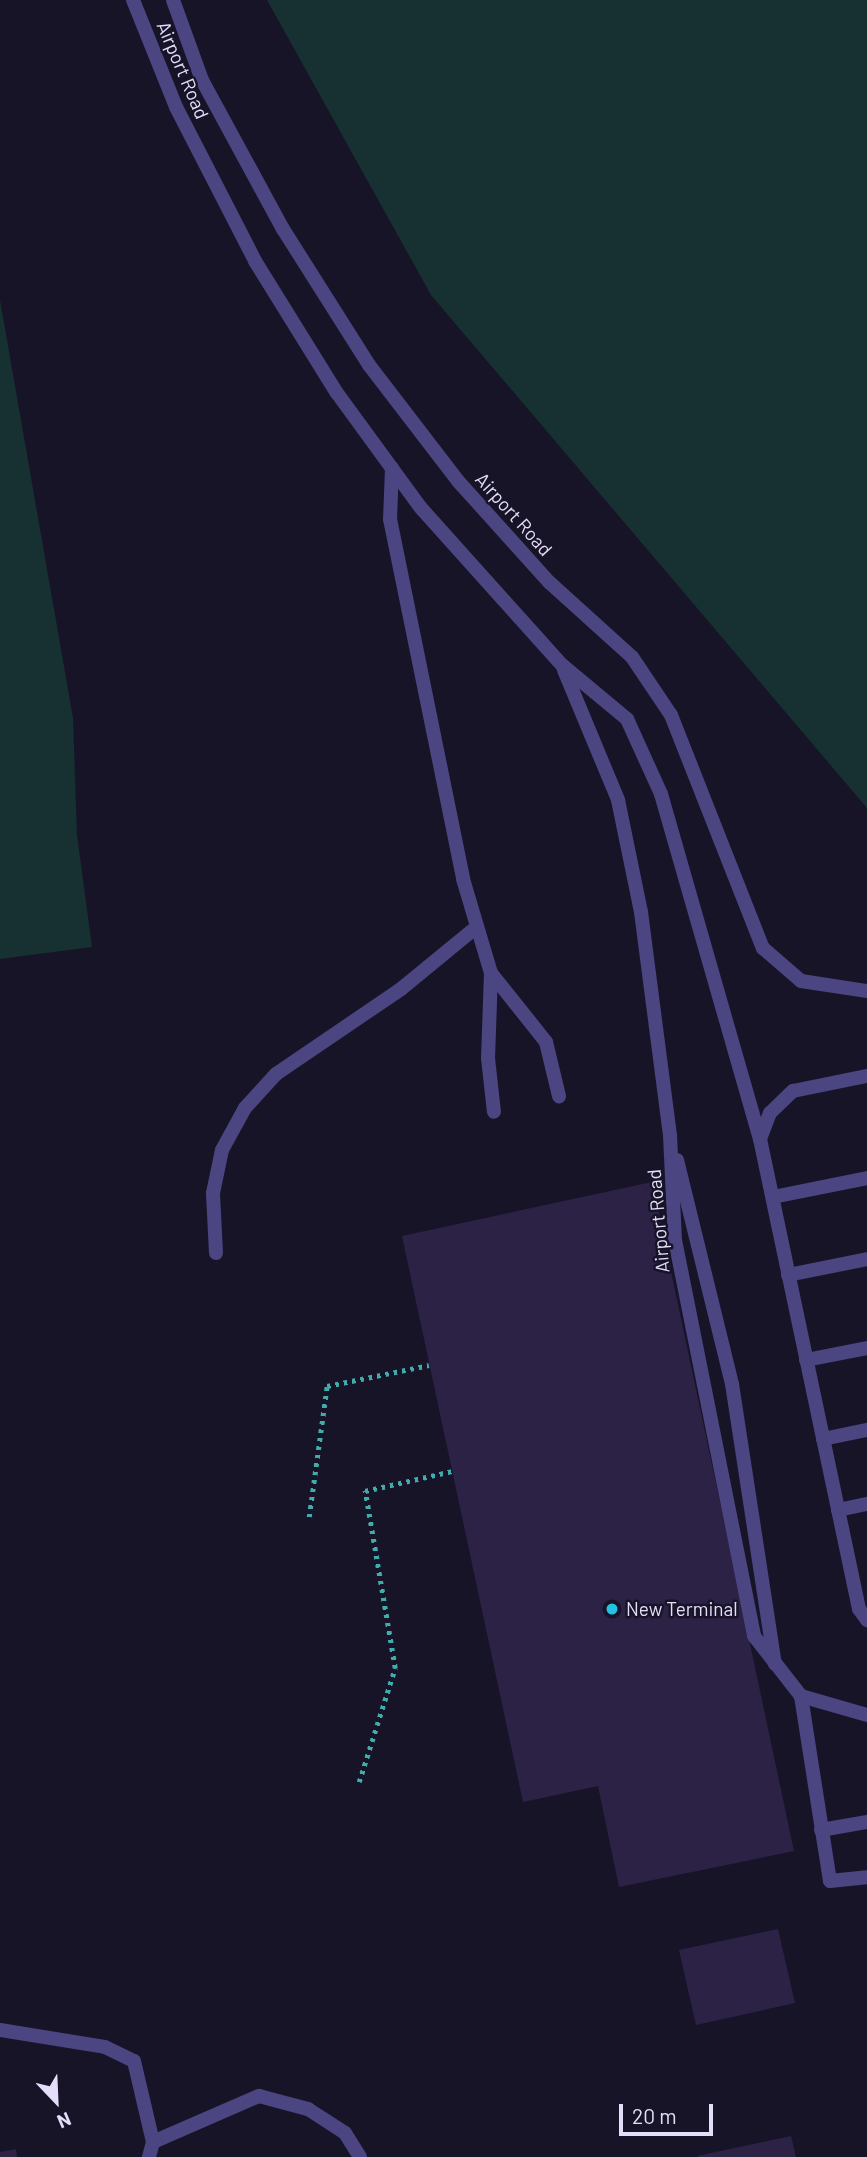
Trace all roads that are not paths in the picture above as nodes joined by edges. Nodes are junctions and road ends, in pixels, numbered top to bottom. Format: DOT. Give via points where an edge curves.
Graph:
graph roads {
  1 [pos="133,0"];
  2 [pos="173,0"];
  3 [pos="392,468"];
  4 [pos="562,665"];
  5 [pos="474,929"];
  6 [pos="492,973"];
  7 [pos="867,991"];
  8 [pos="867,1076"];
  9 [pos="559,1096"];
  10 [pos="494,1112"];
  11 [pos="670,1135"];
  12 [pos="760,1139"];
  13 [pos="867,1178"];
  14 [pos="773,1197"];
  15 [pos="216,1253"];
  16 [pos="867,1259"];
  17 [pos="788,1275"];
  18 [pos="867,1348"];
  19 [pos="806,1360"];
  20 [pos="867,1430"];
  21 [pos="823,1439"];
  22 [pos="867,1504"];
  23 [pos="838,1510"];
  24 [pos="861,1586"];
  25 [pos="867,1620"];
  26 [pos="775,1664"];
  27 [pos="800,1696"];
  28 [pos="867,1715"];
  29 [pos="867,1822"];
  30 [pos="821,1830"];
  31 [pos="867,1877"];
  32 [pos="0,2031"];
  33 [pos="151,2150"];
  34 [pos="360,2157"];
  1 -- 3 [label="lane, Airport Road" via="176,107 255,261"];
  2 -- 7 [label="lane, Airport Road" via="215,103 283,229 369,365 458,481 549,582 632,657 671,715 763,948 801,981"];
  3 -- 4 [label="lane, Airport Road"];
  3 -- 5 [label="lane" via="390,519"];
  4 -- 11 [label="lane, Airport Road" via="618,800 641,912"];
  4 -- 12 [label="lane, Airport Road" via="627,719 661,794"];
  5 -- 6 [label="lane"];
  5 -- 15 [label="lane" via="401,989 317,1042 245,1108 222,1150 213,1194"];
  6 -- 9 [label="lane" via="545,1042"];
  6 -- 10 [label="lane" via="488,1058"];
  8 -- 12 [label="lane" via="793,1091 770,1113"];
  11 -- 26 [label="lane" via="732,1384"];
  11 -- 26 [label="lane, Airport Road" via="680,1272 754,1636"];
  12 -- 14 [label="lane, Airport Road"];
  13 -- 14 [label="lane"];
  14 -- 17 [label="lane, Airport Road"];
  16 -- 17 [label="lane"];
  17 -- 19 [label="lane, Airport Road"];
  18 -- 19 [label="lane"];
  19 -- 21 [label="lane, Airport Road"];
  20 -- 21 [label="lane"];
  21 -- 23 [label="lane, Airport Road"];
  22 -- 23 [label="lane"];
  23 -- 24 [label="lane, Airport Road"];
  24 -- 25 [label="lane, Airport Road"];
  26 -- 27 [label="lane, Airport Road"];
  27 -- 28 [label="lane"];
  27 -- 30 [label="lane"];
  29 -- 30 [label="lane"];
  30 -- 31 [label="lane" via="830,1881"];
  32 -- 33 [label="lane" via="105,2047 134,2061"];
  33 -- 34 [label="lane" via="259,2096 308,2109 345,2133"];
}
